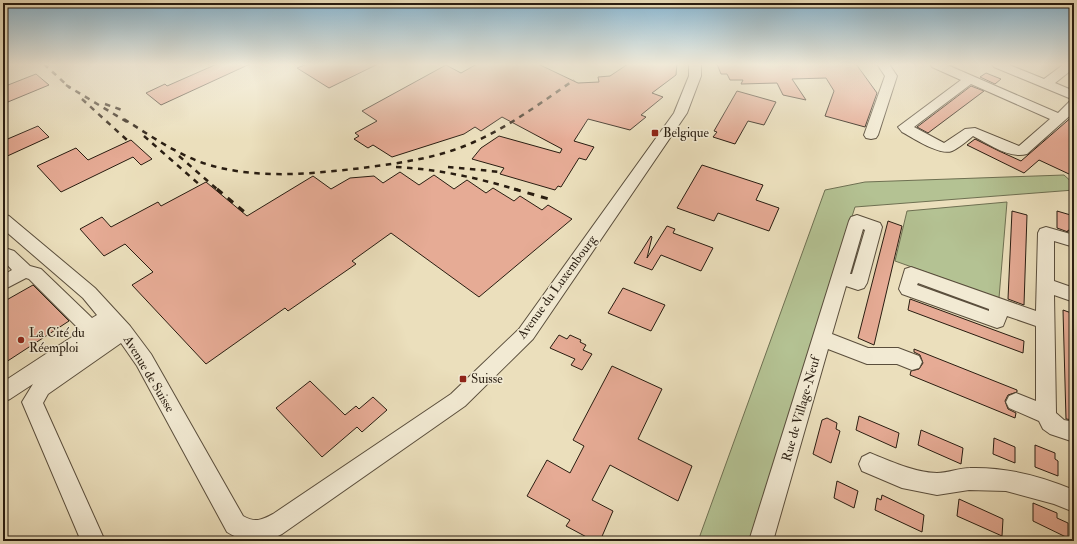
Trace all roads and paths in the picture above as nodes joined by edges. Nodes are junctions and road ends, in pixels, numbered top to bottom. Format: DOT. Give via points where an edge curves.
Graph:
graph roads {
  1 [pos="690,89"];
  2 [pos="886,89"];
  3 [pos="956,89"];
  4 [pos="994,89"];
  5 [pos="1059,89"];
  6 [pos="1074,96"];
  7 [pos="1074,105"];
  8 [pos="1059,118"];
  9 [pos="871,135"];
  10 [pos="3,220"];
  11 [pos="857,221"];
  12 [pos="1074,241"];
  13 [pos="30,242"];
  14 [pos="6,256"];
  15 [pos="24,271"];
  16 [pos="3,283"];
  17 [pos="1045,285"];
  18 [pos="1074,295"];
  19 [pos="999,305"];
  20 [pos="115,322"];
  21 [pos="1045,322"];
  22 [pos="822,338"];
  23 [pos="912,362"];
  24 [pos="3,393"];
  25 [pos="1016,402"];
  26 [pos="1046,414"];
  27 [pos="1074,432"];
  28 [pos="870,464"];
  29 [pos="1074,501"];
  30 [pos="254,536"];
  31 [pos="93,541"];
  32 [pos="762,541"];
  1 -- 30 [label="street, Avenue du Luxembourg" via="680,113 526,334 458,400 280,522"];
  2 -- 9 [label="street"];
  3 -- 8 [label="street" via="905,127 907,130 941,147 948,148 970,132 975,132 1013,150 1022,151"];
  4 -- 8 [label="street"];
  5 -- 6 [label="street"];
  7 -- 8 [label="street"];
  10 -- 13 [label="street, Avenue de Suisse"];
  11 -- 22 [label="street, Rue de Village-Neuf" via="874,226 858,283 840,277"];
  12 -- 17 [label="street" via="1046,233"];
  13 -- 14 [label="street"];
  13 -- 20 [label="street, Avenue de Suisse" via="89,294"];
  14 -- 15 [label="street"];
  15 -- 16 [label="street"];
  15 -- 20 [label="street" via="35,274 88,326"];
  17 -- 18 [label="street"];
  17 -- 21 [label="street"];
  19 -- 21 [label="street"];
  20 -- 24 [label="street"];
  20 -- 30 [label="street, Avenue de Suisse" via="144,360 235,524"];
  20 -- 31 [label="street" via="41,388 32,402"];
  21 -- 26 [label="street"];
  22 -- 23 [label="street" via="867,356 898,356"];
  22 -- 32 [label="street, Rue de Village-Neuf"];
  25 -- 26 [label="street"];
  26 -- 27 [label="street" via="1048,421 1054,426"];
  28 -- 29 [label="street" via="902,477 937,484 969,479 1006,480 1055,493"];
}
